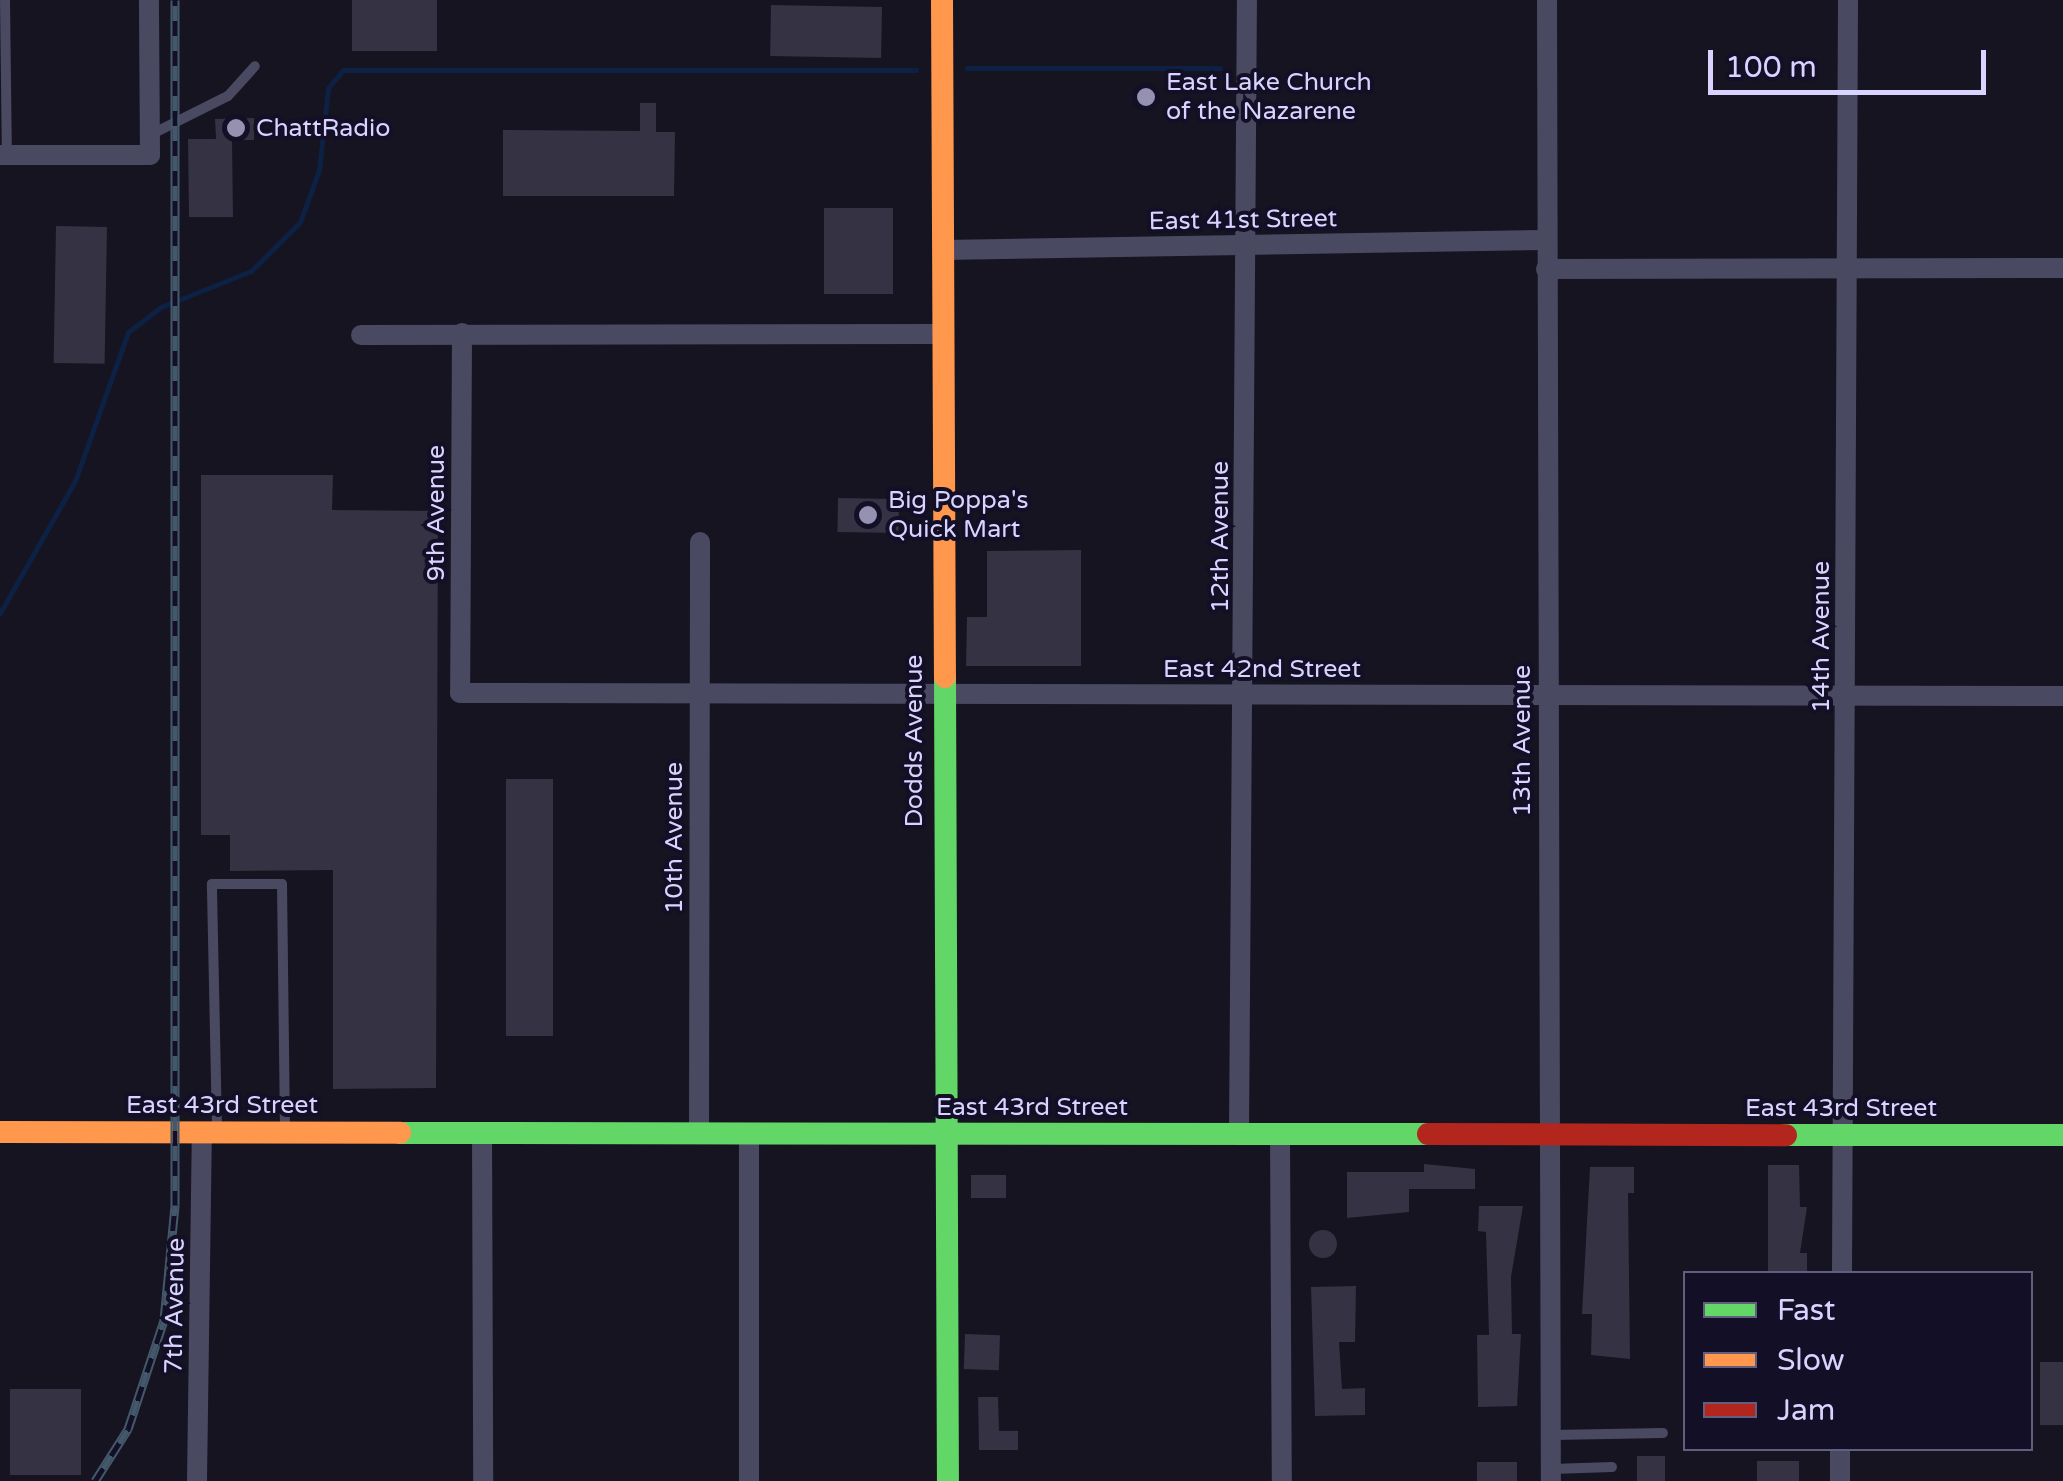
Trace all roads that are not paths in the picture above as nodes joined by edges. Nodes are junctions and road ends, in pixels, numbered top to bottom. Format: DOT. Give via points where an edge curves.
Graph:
graph roads {
  1 [pos="4,0"];
  2 [pos="149,0"];
  3 [pos="942,0"];
  4 [pos="1247,0"];
  5 [pos="1546,0"];
  6 [pos="1848,0"];
  7 [pos="255,66"];
  8 [pos="150,145"];
  9 [pos="3,155"];
  10 [pos="1545,240"];
  11 [pos="1246,245"];
  12 [pos="943,250"];
  13 [pos="2063,268"];
  14 [pos="1546,269"];
  15 [pos="1847,269"];
  16 [pos="462,333"];
  17 [pos="942,334"];
  18 [pos="361,335"];
  19 [pos="700,542"];
  20 [pos="460,693"];
  21 [pos="699,693"];
  22 [pos="1244,694"];
  23 [pos="942,695"];
  24 [pos="1547,695"];
  25 [pos="2063,696"];
  26 [pos="1846,697"];
  27 [pos="0,1132"];
  28 [pos="210,1132"];
  29 [pos="285,1132"];
  30 [pos="749,1133"];
  31 [pos="482,1134"];
  32 [pos="699,1134"];
  33 [pos="943,1134"];
  34 [pos="1239,1135"];
  35 [pos="1843,1135"];
  36 [pos="2063,1135"];
  37 [pos="1280,1136"];
  38 [pos="1550,1138"];
  39 [pos="1842,1271"];
  40 [pos="1663,1433"];
  41 [pos="1550,1435"];
  42 [pos="1840,1451"];
  43 [pos="1612,1468"];
  44 [pos="1551,1475"];
  45 [pos="197,1481"];
  46 [pos="483,1481"];
  47 [pos="749,1481"];
  48 [pos="948,1481"];
  49 [pos="1282,1481"];
  50 [pos="1840,1481"];
  1 -- 9 [label="lane"];
  2 -- 8 [label="street"];
  3 -- 12 [label="street, Dodds Avenue"];
  4 -- 11 [label="street, 12th Avenue"];
  5 -- 10 [label="street, 13th Avenue"];
  6 -- 15 [label="street, 14th Avenue"];
  7 -- 8 [label="lane" via="228,96"];
  8 -- 9 [label="street"];
  10 -- 11 [label="street, East 41st Street"];
  10 -- 14 [label="street, 13th Avenue"];
  11 -- 12 [label="street, East 41st Street"];
  11 -- 22 [label="street, 12th Avenue"];
  12 -- 17 [label="street, Dodds Avenue"];
  13 -- 15 [label="street"];
  14 -- 15 [label="street"];
  14 -- 24 [label="street, 13th Avenue"];
  15 -- 26 [label="street, 14th Avenue"];
  16 -- 17 [label="street"];
  16 -- 18 [label="street"];
  16 -- 20 [label="street, 9th Avenue"];
  17 -- 23 [label="street, Dodds Avenue"];
  19 -- 21 [label="street, 10th Avenue"];
  20 -- 21 [label="street, East 42nd Street"];
  21 -- 23 [label="street, East 42nd Street"];
  21 -- 32 [label="street, 10th Avenue"];
  22 -- 23 [label="street, East 42nd Street"];
  22 -- 24 [label="street, East 42nd Street"];
  22 -- 34 [label="street, 12th Avenue"];
  23 -- 33 [label="street, Dodds Avenue"];
  24 -- 26 [label="street, East 42nd Street"];
  24 -- 38 [label="street, 13th Avenue"];
  25 -- 26 [label="street, East 42nd Street"];
  26 -- 35 [label="street, 14th Avenue"];
  27 -- 28 [label="street, East 43rd Street"];
  28 -- 29 [label="street, East 43rd Street"];
  28 -- 29 [label="lane" via="212,884 282,884"];
  28 -- 45 [label="street, 7th Avenue"];
  29 -- 31 [label="street, East 43rd Street"];
  30 -- 32 [label="street, East 43rd Street"];
  30 -- 33 [label="street, East 43rd Street"];
  30 -- 47 [label="street"];
  31 -- 32 [label="street, East 43rd Street"];
  31 -- 46 [label="street"];
  33 -- 34 [label="street, East 43rd Street"];
  33 -- 48 [label="street, Dodds Avenue"];
  34 -- 37 [label="street, East 43rd Street"];
  35 -- 36 [label="street, East 43rd Street"];
  35 -- 38 [label="street, East 43rd Street"];
  35 -- 39 [label="street, 14th Avenue"];
  37 -- 38 [label="street, East 43rd Street"];
  37 -- 49 [label="street"];
  38 -- 41 [label="street, 13th Avenue"];
  40 -- 41 [label="lane"];
  41 -- 44 [label="street, 13th Avenue"];
  42 -- 50 [label="street"];
  43 -- 44 [label="lane"];
}
